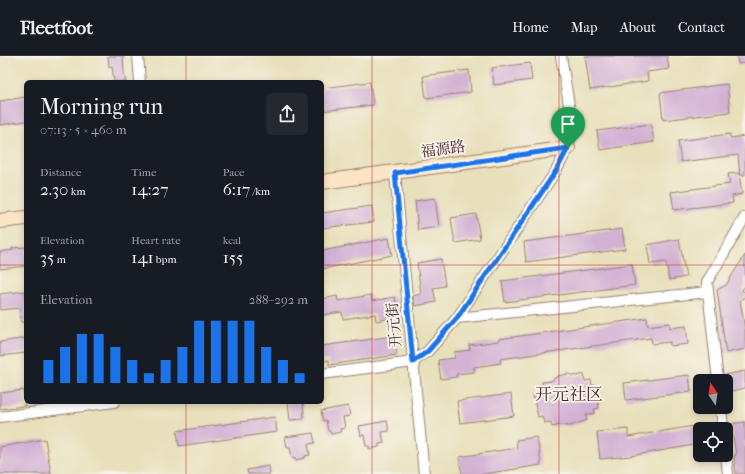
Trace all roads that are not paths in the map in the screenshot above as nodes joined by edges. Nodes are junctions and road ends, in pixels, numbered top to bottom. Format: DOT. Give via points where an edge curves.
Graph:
graph roads {
  1 [pos="138,56"];
  2 [pos="561,56"];
  3 [pos="140,80"];
  4 [pos="568,148"];
  5 [pos="395,173"];
  6 [pos="324,182"];
  7 [pos="745,217"];
  8 [pos="24,218"];
  9 [pos="0,221"];
  10 [pos="708,292"];
  11 [pos="457,318"];
  12 [pos="413,362"];
  13 [pos="324,374"];
  14 [pos="717,374"];
  15 [pos="99,404"];
  16 [pos="0,417"];
  17 [pos="727,462"];
  18 [pos="424,474"];
  19 [pos="728,474"];
  1 -- 3 [label="street"];
  2 -- 4 [label="street" via="574,130"];
  4 -- 5 [label="street, 福源路"];
  4 -- 11 [label="street" via="556,171"];
  5 -- 6 [label="street, 福源路"];
  5 -- 12 [label="street, 开元街"];
  7 -- 10 [label="street" via="707,282"];
  8 -- 9 [label="street"];
  10 -- 11 [label="street"];
  10 -- 14 [label="street"];
  11 -- 12 [label="street" via="428,351"];
  12 -- 13 [label="street"];
  12 -- 18 [label="street, 开元街"];
  15 -- 16 [label="street"];
  17 -- 19 [label="street"];
}
